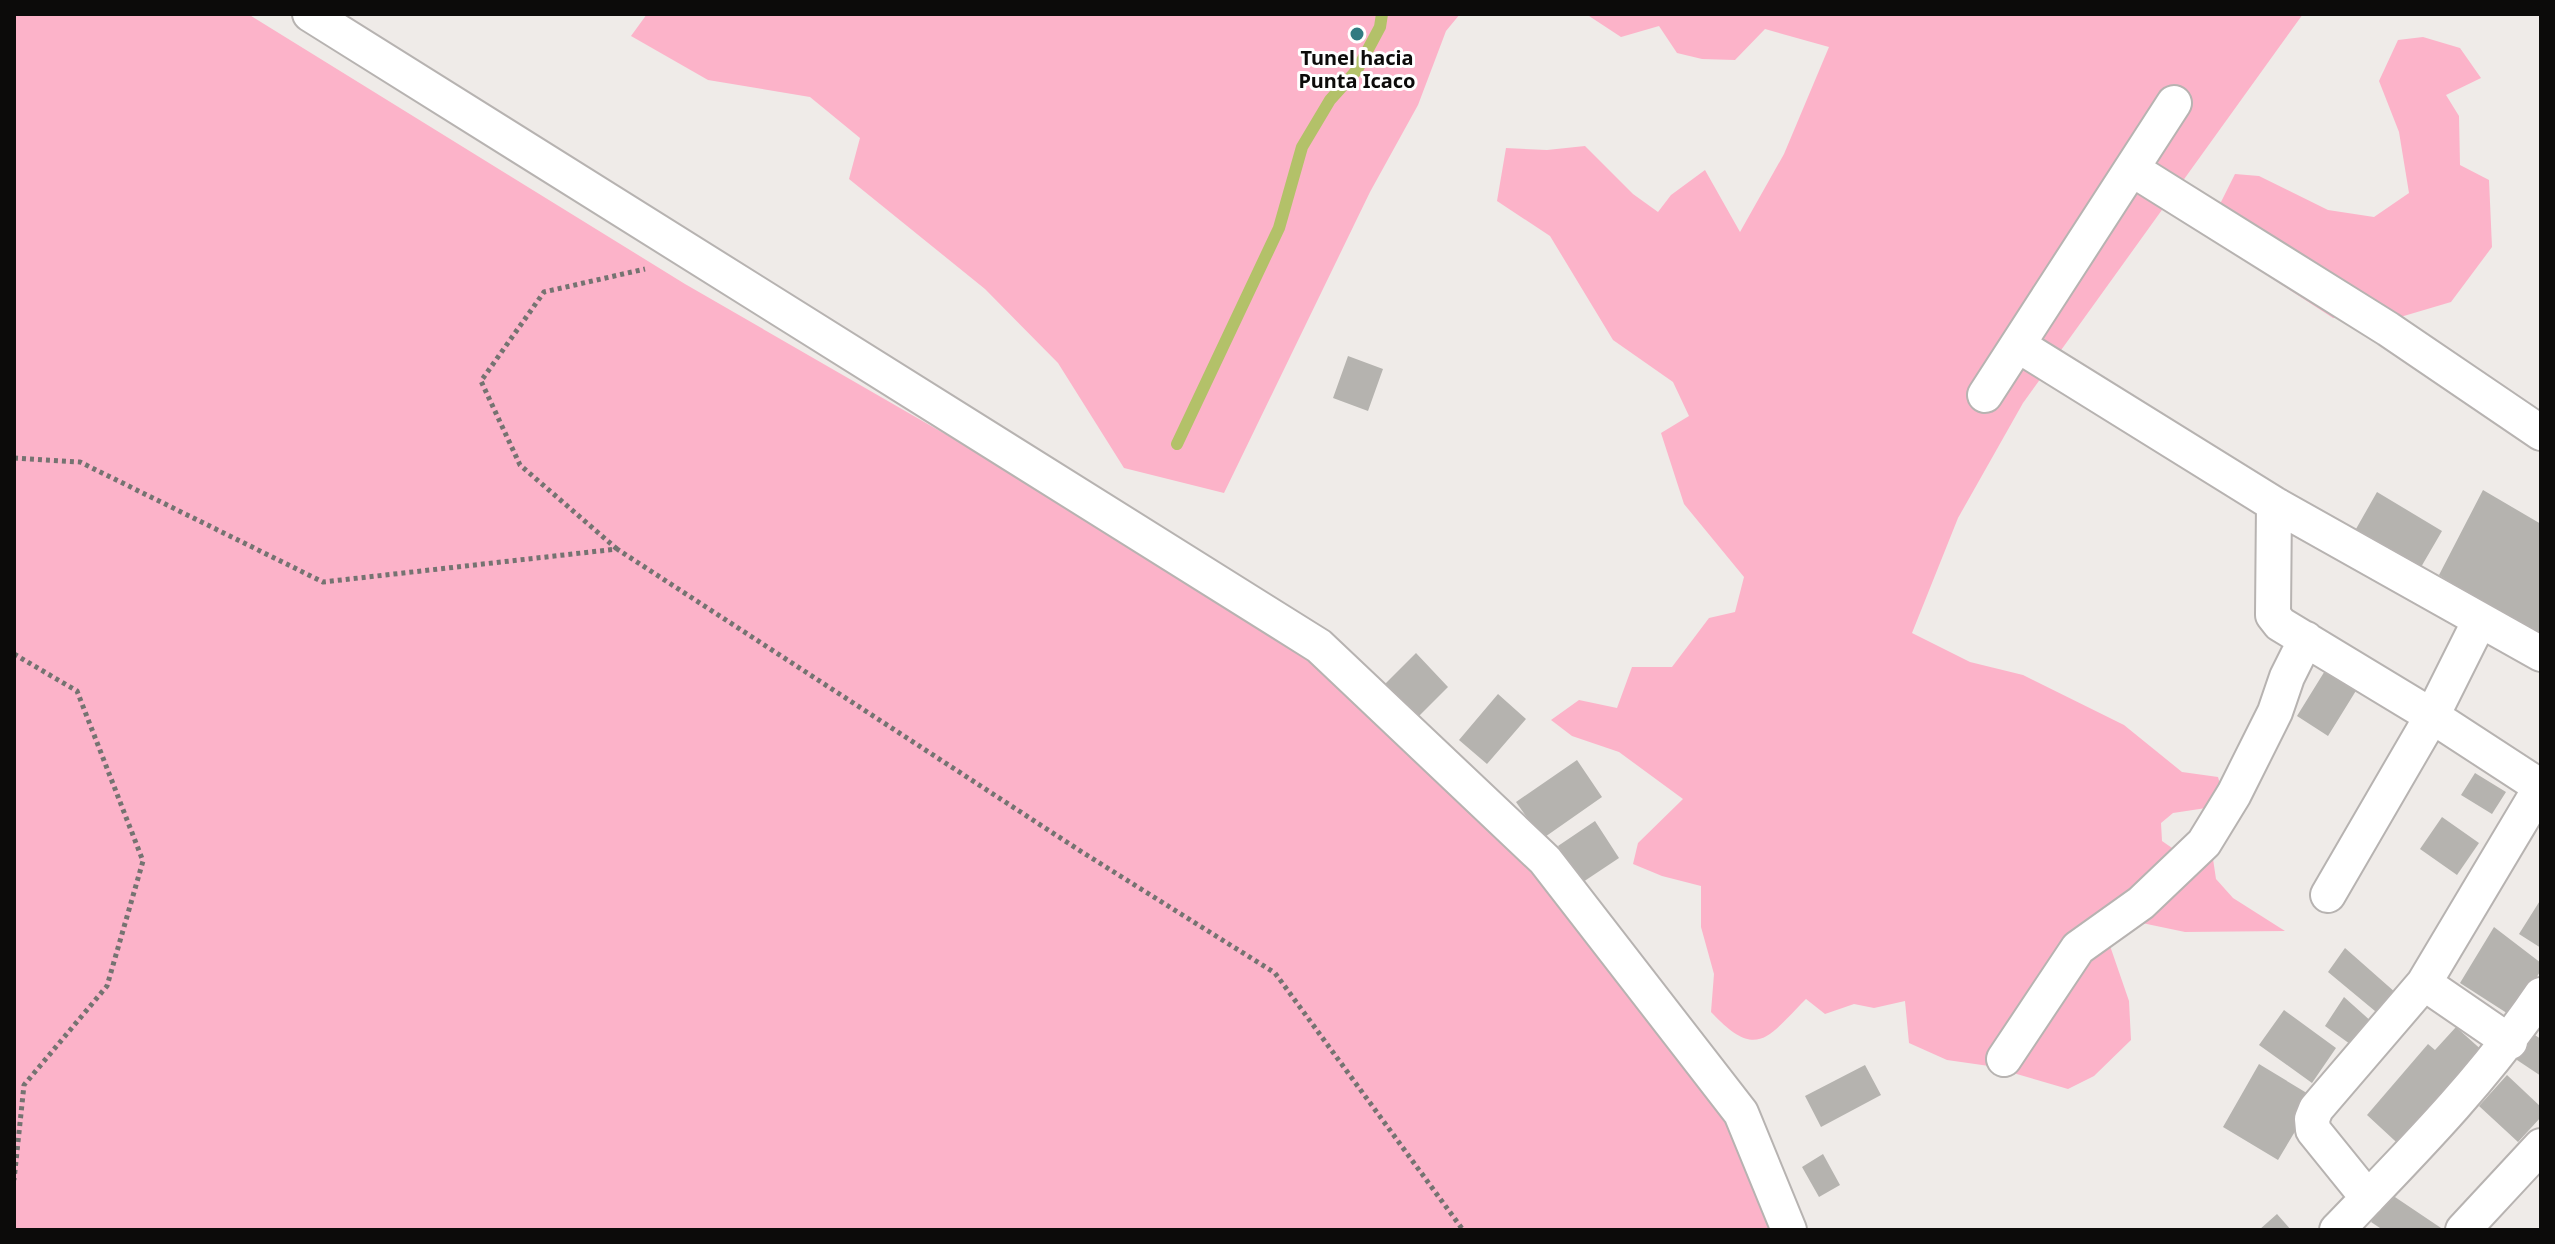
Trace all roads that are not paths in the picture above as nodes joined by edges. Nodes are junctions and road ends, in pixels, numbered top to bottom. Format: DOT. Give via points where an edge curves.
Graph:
graph roads {
  1 [pos="310,14"];
  2 [pos="2174,103"];
  3 [pos="2132,169"];
  4 [pos="2018,345"];
  5 [pos="1985,395"];
  6 [pos="2541,433"];
  7 [pos="2274,504"];
  8 [pos="2480,620"];
  9 [pos="2306,639"];
  10 [pos="2541,654"];
  11 [pos="2432,716"];
  12 [pos="2328,895"];
  13 [pos="2424,983"];
  14 [pos="2541,995"];
  15 [pos="2510,1042"];
  16 [pos="2004,1059"];
  17 [pos="2535,1166"];
  18 [pos="2368,1198"];
  19 [pos="1789,1230"];
  20 [pos="2337,1230"];
  21 [pos="2463,1230"];
  1 -- 19 [label="street" via="1319,646 1545,860 1741,1113"];
  2 -- 3 [label="street"];
  3 -- 4 [label="street"];
  3 -- 6 [label="street" via="2388,329"];
  4 -- 5 [label="street"];
  4 -- 7 [label="street"];
  7 -- 8 [label="street"];
  7 -- 9 [label="street" via="2273,615"];
  8 -- 10 [label="street"];
  8 -- 11 [label="street"];
  9 -- 11 [label="street"];
  9 -- 16 [label="street" via="2275,712 2204,843 2141,903 2078,948"];
  11 -- 12 [label="street"];
  11 -- 13 [label="street" via="2541,787"];
  13 -- 15 [label="street"];
  13 -- 18 [label="street" via="2312,1119 2313,1130"];
  14 -- 15 [label="street"];
  15 -- 18 [label="street"];
  17 -- 21 [label="street"];
  18 -- 20 [label="street"];
}
